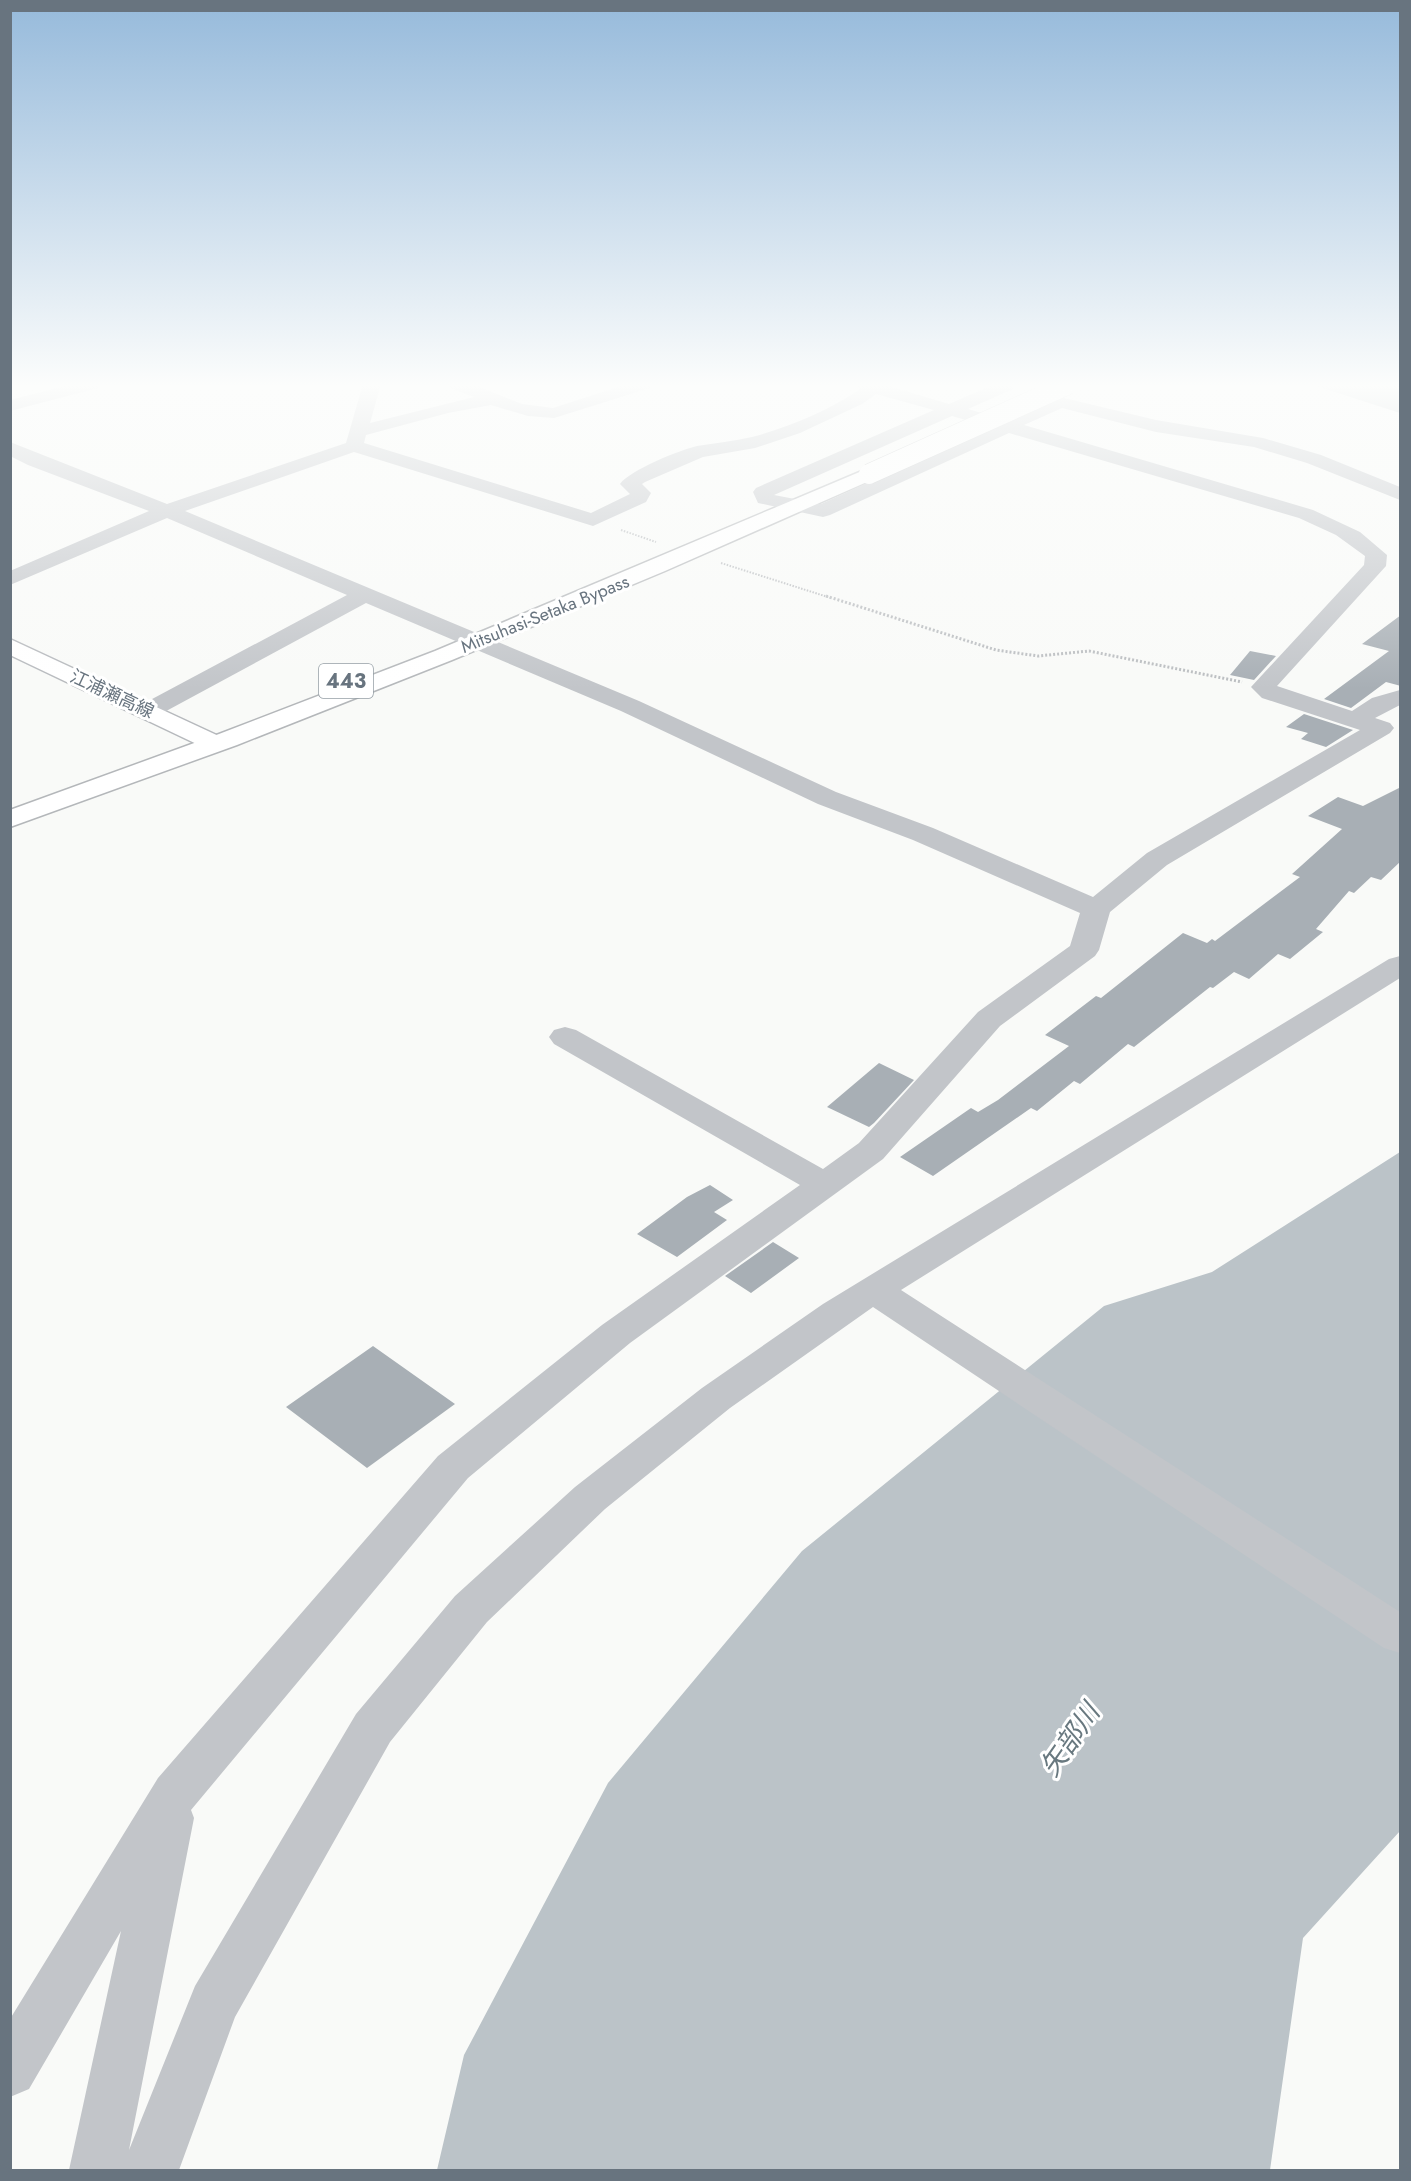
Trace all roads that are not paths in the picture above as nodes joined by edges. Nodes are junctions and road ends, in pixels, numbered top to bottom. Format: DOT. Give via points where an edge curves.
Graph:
graph roads {
  1 [pos="100,486"];
  2 [pos="233,486"];
  3 [pos="493,486"];
  4 [pos="632,486"];
  5 [pos="777,486"];
  6 [pos="827,486"];
  7 [pos="878,486"];
  8 [pos="1210,486"];
  9 [pos="1381,486"];
  10 [pos="1401,494"];
  11 [pos="785,505"];
  12 [pos="167,511"];
  13 [pos="10,579"];
  14 [pos="364,595"];
  15 [pos="468,639"];
  16 [pos="10,646"];
  17 [pos="1401,697"];
  18 [pos="148,711"];
  19 [pos="1358,718"];
  20 [pos="207,740"];
  21 [pos="10,802"];
  22 [pos="10,819"];
  23 [pos="1096,909"];
  24 [pos="1401,965"];
  25 [pos="565,1037"];
  26 [pos="824,1184"];
  27 [pos="874,1290"];
  28 [pos="1401,1635"];
  29 [pos="175,1793"];
  30 [pos="10,2070"];
  31 [pos="97,2170"];
  32 [pos="151,2170"];
  1 -- 12 [label="street"];
  2 -- 12 [label="street"];
  3 -- 4 [label="street" via="593,520 639,498 641,493"];
  5 -- 11 [label="street" via="763,492 765,499"];
  6 -- 11 [label="main road, Mitsuhasi-Setaka Bypass / 443"];
  7 -- 11 [label="street" via="823,511"];
  8 -- 19 [label="street" via="1325,521 1376,555 1375,566 1263,687 1271,693"];
  9 -- 10 [label="street"];
  11 -- 15 [label="main road, Mitsuhasi-Setaka Bypass / 443" via="685,552"];
  12 -- 13 [label="street"];
  12 -- 14 [label="street"];
  14 -- 15 [label="street"];
  14 -- 18 [label="street"];
  15 -- 20 [label="main road, Mitsuhasi-Setaka Bypass / 443" via="354,691"];
  15 -- 23 [label="street" via="630,706 826,798 922,834"];
  16 -- 18 [label="main road, 江浦瀬高線"];
  17 -- 19 [label="street" via="1381,703"];
  18 -- 20 [label="main road, 江浦瀬高線"];
  19 -- 23 [label="street" via="1381,728 1157,859"];
  20 -- 21 [label="main road, Mitsuhasi-Setaka Bypass / 443"];
  20 -- 22 [label="main road, Mitsuhasi-Setaka Bypass / 443"];
  23 -- 26 [label="street" via="1084,950 989,1019 871,1151"];
  24 -- 27 [label="street"];
  25 -- 26 [label="street"];
  26 -- 29 [label="street" via="616,1334 453,1467"];
  27 -- 28 [label="street"];
  27 -- 32 [label="street" via="716,1398 590,1498 471,1609 415,1676 373,1728 214,2004"];
  29 -- 30 [label="street"];
  29 -- 31 [label="street"];
}
